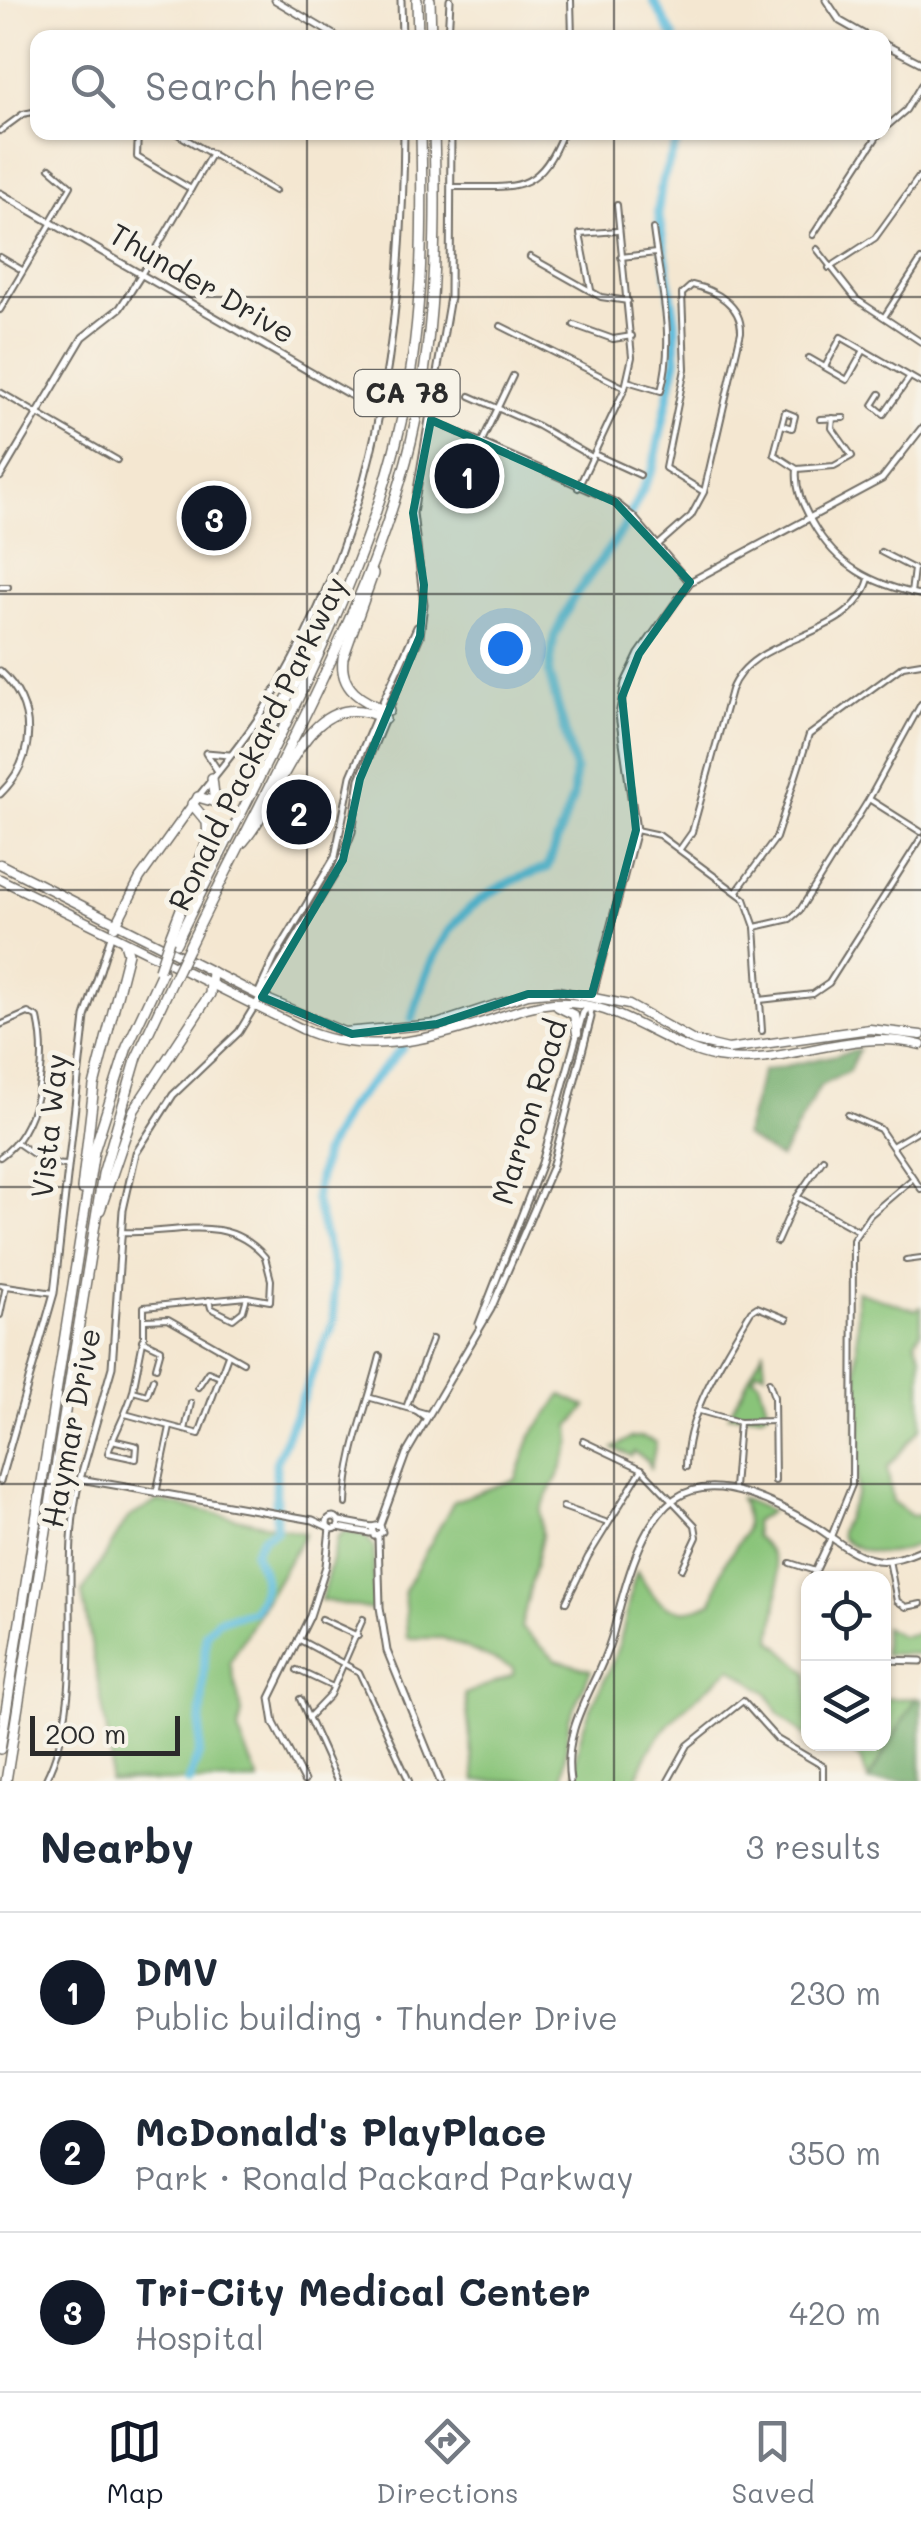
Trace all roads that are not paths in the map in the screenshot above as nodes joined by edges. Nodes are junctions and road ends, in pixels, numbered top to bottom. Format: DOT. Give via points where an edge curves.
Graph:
graph roads {
  1 [pos="275,0"];
  2 [pos="400,0"];
  3 [pos="418,0"];
  4 [pos="450,0"];
  5 [pos="571,0"];
  6 [pos="826,0"];
  7 [pos="431,1"];
  8 [pos="326,30"];
  9 [pos="402,30"];
  10 [pos="418,30"];
  11 [pos="432,30"];
  12 [pos="448,30"];
  13 [pos="572,30"];
  14 [pos="857,30"];
  15 [pos="891,48"];
  16 [pos="921,63"];
  17 [pos="921,85"];
  18 [pos="30,112"];
  19 [pos="891,123"];
  20 [pos="0,131"];
  21 [pos="138,140"];
  22 [pos="188,140"];
  23 [pos="404,140"];
  24 [pos="421,140"];
  25 [pos="434,140"];
  26 [pos="451,140"];
  27 [pos="559,140"];
  28 [pos="876,140"];
  29 [pos="212,153"];
  30 [pos="50,168"];
  31 [pos="919,177"];
  32 [pos="452,187"];
  33 [pos="191,189"];
  34 [pos="275,191"];
  35 [pos="0,193"];
  36 [pos="617,205"];
  37 [pos="51,223"];
  38 [pos="654,230"];
  39 [pos="617,232"];
  40 [pos="814,235"];
  41 [pos="818,249"];
  42 [pos="656,253"];
  43 [pos="530,256"];
  44 [pos="0,257"];
  45 [pos="621,257"];
  46 [pos="921,260"];
  47 [pos="829,268"];
  48 [pos="24,270"];
  49 [pos="141,275"];
  50 [pos="591,291"];
  51 [pos="628,300"];
  52 [pos="0,310"];
  53 [pos="884,318"];
  54 [pos="574,325"];
  55 [pos="501,326"];
  56 [pos="632,336"];
  57 [pos="921,342"];
  58 [pos="864,350"];
  59 [pos="809,358"];
  60 [pos="825,367"];
  61 [pos="513,376"];
  62 [pos="910,377"];
  63 [pos="921,383"];
  64 [pos="626,384"];
  65 [pos="0,392"];
  66 [pos="880,394"];
  67 [pos="470,396"];
  68 [pos="498,409"];
  69 [pos="382,414"];
  70 [pos="37,415"];
  71 [pos="832,418"];
  72 [pos="844,418"];
  73 [pos="820,419"];
  74 [pos="431,420"];
  75 [pos="782,426"];
  76 [pos="920,432"];
  77 [pos="481,442"];
  78 [pos="593,456"];
  79 [pos="116,460"];
  80 [pos="797,469"];
  81 [pos="640,475"];
  82 [pos="0,477"];
  83 [pos="578,488"];
  84 [pos="704,492"];
  85 [pos="810,519"];
  86 [pos="385,531"];
  87 [pos="658,545"];
  88 [pos="881,552"];
  89 [pos="869,579"];
  90 [pos="690,582"];
  91 [pos="0,586"];
  92 [pos="8,587"];
  93 [pos="911,593"];
  94 [pos="921,595"];
  95 [pos="322,640"];
  96 [pos="921,663"];
  97 [pos="0,671"];
  98 [pos="921,704"];
  99 [pos="383,713"];
  100 [pos="230,755"];
  101 [pos="215,774"];
  102 [pos="0,794"];
  103 [pos="231,797"];
  104 [pos="869,800"];
  105 [pos="195,801"];
  106 [pos="636,830"];
  107 [pos="921,835"];
  108 [pos="341,844"];
  109 [pos="349,846"];
  110 [pos="680,849"];
  111 [pos="234,852"];
  112 [pos="0,864"];
  113 [pos="0,879"];
  114 [pos="737,890"];
  115 [pos="295,922"];
  116 [pos="117,924"];
  117 [pos="755,928"];
  118 [pos="299,932"];
  119 [pos="111,936"];
  120 [pos="172,942"];
  121 [pos="124,943"];
  122 [pos="212,972"];
  123 [pos="213,986"];
  124 [pos="592,994"];
  125 [pos="260,996"];
  126 [pos="760,1000"];
  127 [pos="528,1006"];
  128 [pos="589,1006"];
  129 [pos="255,1007"];
  130 [pos="471,1014"];
  131 [pos="0,1025"];
  132 [pos="328,1029"];
  133 [pos="762,1031"];
  134 [pos="344,1032"];
  135 [pos="577,1033"];
  136 [pos="314,1035"];
  137 [pos="431,1036"];
  138 [pos="921,1036"];
  139 [pos="331,1041"];
  140 [pos="681,1044"];
  141 [pos="701,1044"];
  142 [pos="921,1045"];
  143 [pos="848,1115"];
  144 [pos="921,1129"];
  145 [pos="16,1142"];
  146 [pos="892,1146"];
  147 [pos="0,1157"];
  148 [pos="823,1159"];
  149 [pos="68,1165"];
  150 [pos="911,1180"];
  151 [pos="921,1189"];
  152 [pos="797,1197"];
  153 [pos="95,1222"];
  154 [pos="857,1230"];
  155 [pos="121,1232"];
  156 [pos="776,1242"];
  157 [pos="78,1243"];
  158 [pos="921,1258"];
  159 [pos="906,1260"];
  160 [pos="3,1285"];
  161 [pos="54,1293"];
  162 [pos="247,1297"];
  163 [pos="209,1300"];
  164 [pos="0,1315"];
  165 [pos="787,1319"];
  166 [pos="146,1320"];
  167 [pos="478,1324"];
  168 [pos="432,1339"];
  169 [pos="142,1340"];
  170 [pos="228,1355"];
  171 [pos="380,1356"];
  172 [pos="243,1362"];
  173 [pos="156,1367"];
  174 [pos="220,1376"];
  175 [pos="153,1379"];
  176 [pos="769,1382"];
  177 [pos="198,1387"];
  178 [pos="133,1391"];
  179 [pos="370,1398"];
  180 [pos="192,1403"];
  181 [pos="409,1406"];
  182 [pos="700,1411"];
  183 [pos="125,1414"];
  184 [pos="427,1416"];
  185 [pos="774,1421"];
  186 [pos="739,1422"];
  187 [pos="170,1427"];
  188 [pos="186,1430"];
  189 [pos="112,1440"];
  190 [pos="582,1441"];
  191 [pos="686,1467"];
  192 [pos="642,1468"];
  193 [pos="80,1479"];
  194 [pos="0,1481"];
  195 [pos="774,1481"];
  196 [pos="734,1488"];
  197 [pos="156,1494"];
  198 [pos="672,1500"];
  199 [pos="346,1504"];
  200 [pos="564,1506"];
  201 [pos="607,1523"];
  202 [pos="333,1525"];
  203 [pos="380,1525"];
  204 [pos="371,1530"];
  205 [pos="378,1536"];
  206 [pos="830,1540"];
  207 [pos="921,1550"];
  208 [pos="889,1560"];
  209 [pos="790,1564"];
  210 [pos="682,1570"];
  211 [pos="805,1571"];
  212 [pos="815,1571"];
  213 [pos="566,1602"];
  214 [pos="921,1604"];
  215 [pos="321,1618"];
  216 [pos="363,1619"];
  217 [pos="358,1636"];
  218 [pos="298,1639"];
  219 [pos="891,1660"];
  220 [pos="921,1661"];
  221 [pos="346,1663"];
  222 [pos="297,1670"];
  223 [pos="334,1688"];
  224 [pos="300,1699"];
  225 [pos="308,1718"];
  226 [pos="0,1750"];
  227 [pos="6,1781"];
  228 [pos="45,1781"];
  229 [pos="304,1781"];
  230 [pos="338,1781"];
  231 [pos="408,1781"];
  232 [pos="440,1781"];
  233 [pos="570,1781"];
  234 [pos="668,1781"];
  235 [pos="823,1781"];
  1 -- 8 [label="main road"];
  2 -- 9 [label="main road"];
  3 -- 10 [label="highway"];
  4 -- 12 [label="main road"];
  5 -- 13 [label="street"];
  6 -- 14 [label="main road"];
  7 -- 11 [label="highway"];
  15 -- 16 [label="main road"];
  17 -- 19 [label="street"];
  18 -- 20 [label="street"];
  21 -- 33 [label="street" via="137,158"];
  22 -- 29 [label="street"];
  23 -- 69 [label="main road" via="398,303"];
  24 -- 95 [label="highway, Ronald Packard Parkway / CA 78" via="422,270 406,400 367,538"];
  25 -- 86 [label="highway, Ronald Packard Parkway / CA 78" via="431,325 417,412"];
  26 -- 32 [label="main road"];
  27 -- 32 [label="street" via="548,168 527,184"];
  28 -- 40 [label="street"];
  29 -- 33 [label="street"];
  29 -- 34 [label="street"];
  30 -- 37 [label="street" via="71,186"];
  31 -- 47 [label="street" via="875,238"];
  32 -- 74 [label="main road" via="450,296"];
  33 -- 49 [label="street"];
  35 -- 37 [label="main road, Thunder Drive"];
  36 -- 39 [label="street"];
  37 -- 48 [label="street"];
  37 -- 49 [label="main road, Thunder Drive"];
  38 -- 42 [label="street"];
  39 -- 45 [label="street"];
  39 -- 50 [label="street" via="580,234"];
  41 -- 47 [label="street"];
  42 -- 45 [label="street"];
  42 -- 64 [label="street" via="669,331 662,392"];
  43 -- 50 [label="street"];
  44 -- 48 [label="street"];
  45 -- 51 [label="street"];
  46 -- 53 [label="street"];
  47 -- 53 [label="street" via="856,300"];
  48 -- 52 [label="street"];
  49 -- 69 [label="main road, Thunder Drive"];
  49 -- 70 [label="main road" via="120,308 83,337"];
  50 -- 51 [label="street"];
  51 -- 56 [label="street"];
  53 -- 57 [label="street"];
  54 -- 56 [label="street" via="613,339"];
  55 -- 64 [label="street"];
  56 -- 64 [label="street"];
  58 -- 60 [label="street" via="847,380"];
  58 -- 60 [label="street" via="841,337"];
  58 -- 62 [label="street"];
  59 -- 60 [label="street"];
  61 -- 68 [label="street"];
  62 -- 63 [label="street"];
  62 -- 66 [label="street" via="884,414 873,405"];
  64 -- 78 [label="street"];
  65 -- 70 [label="street"];
  67 -- 68 [label="street"];
  68 -- 77 [label="street"];
  68 -- 78 [label="street"];
  69 -- 100 [label="main road" via="362,496 328,588 278,685"];
  70 -- 79 [label="street"];
  70 -- 82 [label="main road"];
  71 -- 72 [label="street"];
  71 -- 73 [label="street"];
  71 -- 80 [label="street" via="852,456 834,466"];
  74 -- 77 [label="street"];
  74 -- 99 [label="main road" via="414,513 424,585 420,636"];
  75 -- 80 [label="street" via="774,454"];
  76 -- 85 [label="main road" via="882,479"];
  77 -- 83 [label="street"];
  78 -- 81 [label="street"];
  78 -- 83 [label="street"];
  80 -- 85 [label="street"];
  83 -- 87 [label="street" via="628,512"];
  84 -- 84 [label="street" via="741,322 731,304 702,287 688,287 682,300 686,369 665,468"];
  84 -- 87 [label="street" via="690,516"];
  85 -- 89 [label="street" via="835,556"];
  85 -- 90 [label="main road"];
  86 -- 99 [label="highway" via="342,666 348,688"];
  86 -- 111 [label="highway, Ronald Packard Parkway / CA 78"];
  87 -- 90 [label="street"];
  88 -- 93 [label="street" via="914,569"];
  89 -- 93 [label="street"];
  89 -- 110 [label="street" via="844,616 741,672 692,832"];
  90 -- 106 [label="main road" via="639,654 622,698 620,734"];
  91 -- 92 [label="street"];
  93 -- 94 [label="street"];
  95 -- 103 [label="highway"];
  95 -- 120 [label="highway, Ronald Packard Parkway / CA 78"];
  96 -- 114 [label="street" via="903,666 809,735 776,838"];
  97 -- 102 [label="main road" via="20,696 28,731 21,767"];
  98 -- 104 [label="street"];
  99 -- 108 [label="main road" via="351,776"];
  99 -- 109 [label="main road" via="360,778"];
  99 -- 111 [label="highway" via="349,707 324,717"];
  100 -- 101 [label="main road"];
  100 -- 101 [label="main road" via="206,753"];
  101 -- 103 [label="highway" via="214,795"];
  101 -- 105 [label="main road"];
  103 -- 105 [label="highway"];
  104 -- 107 [label="street"];
  104 -- 117 [label="street" via="800,910"];
  105 -- 116 [label="main road, Vista Way" via="140,878"];
  105 -- 120 [label="highway" via="208,839"];
  106 -- 110 [label="street"];
  106 -- 124 [label="main road"];
  107 -- 126 [label="street" via="829,982 812,994"];
  108 -- 109 [label="main road"];
  108 -- 115 [label="main road"];
  109 -- 118 [label="main road"];
  110 -- 114 [label="street"];
  111 -- 153 [label="highway, Ronald Packard Parkway / CA 78, bridge" via="138,1057 116,1119"];
  112 -- 116 [label="main road"];
  113 -- 119 [label="main road"];
  114 -- 117 [label="street"];
  115 -- 118 [label="main road"];
  115 -- 125 [label="main road"];
  116 -- 119 [label="main road, Vista Way"];
  116 -- 122 [label="main road"];
  117 -- 126 [label="street"];
  118 -- 125 [label="main road"];
  119 -- 121 [label="main road"];
  119 -- 149 [label="main road, Vista Way" via="85,1018"];
  120 -- 157 [label="highway, Ronald Packard Parkway / CA 78, bridge" via="108,1099"];
  121 -- 123 [label="main road"];
  121 -- 157 [label="highway" via="128,953 94,1086"];
  122 -- 123 [label="highway"];
  122 -- 125 [label="main road"];
  123 -- 129 [label="main road"];
  123 -- 153 [label="highway" via="134,1110"];
  124 -- 128 [label="main road"];
  124 -- 130 [label="main road" via="528,994"];
  124 -- 141 [label="main road" via="629,1005"];
  125 -- 129 [label="main road, Haymar Drive"];
  125 -- 132 [label="main road"];
  126 -- 133 [label="street"];
  127 -- 128 [label="main road"];
  127 -- 135 [label="main road" via="571,1010"];
  127 -- 137 [label="main road"];
  128 -- 135 [label="main road, Marron Road"];
  128 -- 140 [label="main road"];
  128 -- 167 [label="main road, Marron Road" via="552,1168 512,1264"];
  129 -- 136 [label="main road"];
  129 -- 155 [label="main road, Haymar Drive" via="226,1047 173,1095 144,1138 130,1172"];
  130 -- 134 [label="main road" via="418,1027"];
  130 -- 137 [label="main road"];
  131 -- 145 [label="street" via="28,1013 40,1022 38,1086 28,1126"];
  132 -- 134 [label="main road"];
  132 -- 136 [label="main road"];
  134 -- 139 [label="main road"];
  135 -- 167 [label="main road, Marron Road" via="542,1163"];
  136 -- 139 [label="main road"];
  137 -- 139 [label="main road"];
  138 -- 141 [label="main road" via="870,1029 747,1048"];
  140 -- 141 [label="main road"];
  140 -- 142 [label="main road" via="728,1058 870,1038"];
  143 -- 146 [label="street" via="880,1129"];
  144 -- 146 [label="street"];
  145 -- 147 [label="street"];
  145 -- 149 [label="street" via="48,1164"];
  146 -- 150 [label="street"];
  148 -- 152 [label="street"];
  149 -- 161 [label="main road, Vista Way"];
  150 -- 151 [label="street"];
  150 -- 154 [label="street"];
  152 -- 154 [label="street"];
  152 -- 156 [label="street"];
  153 -- 227 [label="highway, Ronald Packard Parkway / CA 78"];
  154 -- 206 [label="street" via="850,1255 852,1484"];
  155 -- 162 [label="street" via="226,1230 265,1256 270,1302"];
  155 -- 193 [label="main road, Haymar Drive" via="112,1367"];
  157 -- 226 [label="highway, Ronald Packard Parkway / CA 78"];
  158 -- 159 [label="street"];
  160 -- 161 [label="street"];
  160 -- 164 [label="street"];
  161 -- 194 [label="main road, Vista Way"];
  162 -- 163 [label="street"];
  162 -- 163 [label="street" via="232,1319"];
  163 -- 166 [label="street" via="151,1303 144,1307"];
  165 -- 182 [label="street" via="757,1306 751,1311"];
  166 -- 169 [label="street"];
  166 -- 170 [label="street" via="168,1319"];
  167 -- 184 [label="main road, Marron Road"];
  168 -- 181 [label="street"];
  169 -- 173 [label="street" via="161,1349"];
  169 -- 178 [label="street"];
  170 -- 172 [label="street"];
  170 -- 174 [label="street"];
  171 -- 179 [label="street"];
  174 -- 177 [label="street" via="208,1372"];
  174 -- 188 [label="street" via="198,1434"];
  175 -- 178 [label="street" via="148,1395"];
  176 -- 185 [label="street"];
  178 -- 183 [label="street"];
  179 -- 181 [label="street"];
  179 -- 199 [label="street" via="350,1456"];
  180 -- 188 [label="street"];
  181 -- 184 [label="street"];
  182 -- 186 [label="street"];
  182 -- 191 [label="street"];
  183 -- 187 [label="street"];
  183 -- 189 [label="street"];
  184 -- 203 [label="main road, Marron Road"];
  185 -- 186 [label="street"];
  185 -- 195 [label="street"];
  186 -- 196 [label="street"];
  187 -- 188 [label="street"];
  187 -- 197 [label="street"];
  189 -- 189 [label="street" via="108,1453 136,1459 138,1446"];
  190 -- 192 [label="street"];
  192 -- 198 [label="street"];
  192 -- 201 [label="street"];
  193 -- 197 [label="main road"];
  193 -- 228 [label="street, Haymar Drive" via="66,1716"];
  196 -- 198 [label="main road" via="702,1486"];
  196 -- 206 [label="main road"];
  197 -- 202 [label="main road"];
  198 -- 210 [label="street" via="697,1531"];
  198 -- 233 [label="main road" via="629,1573 606,1656 576,1717"];
  200 -- 201 [label="street"];
  201 -- 213 [label="street"];
  202 -- 204 [label="main road"];
  202 -- 218 [label="main road"];
  203 -- 204 [label="main road"];
  203 -- 205 [label="main road, Marron Road"];
  204 -- 205 [label="main road"];
  205 -- 232 [label="main road" via="380,1607 391,1666"];
  206 -- 208 [label="main road" via="861,1556"];
  206 -- 212 [label="main road"];
  207 -- 208 [label="main road"];
  208 -- 214 [label="street" via="897,1602 906,1608"];
  209 -- 211 [label="street"];
  215 -- 217 [label="street"];
  216 -- 217 [label="street"];
  217 -- 221 [label="street"];
  218 -- 221 [label="street"];
  218 -- 229 [label="main road" via="270,1698 274,1723"];
  219 -- 220 [label="main road"];
  221 -- 223 [label="street"];
  221 -- 231 [label="street" via="366,1684"];
  222 -- 223 [label="street"];
  223 -- 225 [label="street"];
  224 -- 225 [label="street"];
  225 -- 230 [label="street"];
  234 -- 235 [label="street" via="688,1744 743,1701 777,1739 823,1766"];
}
